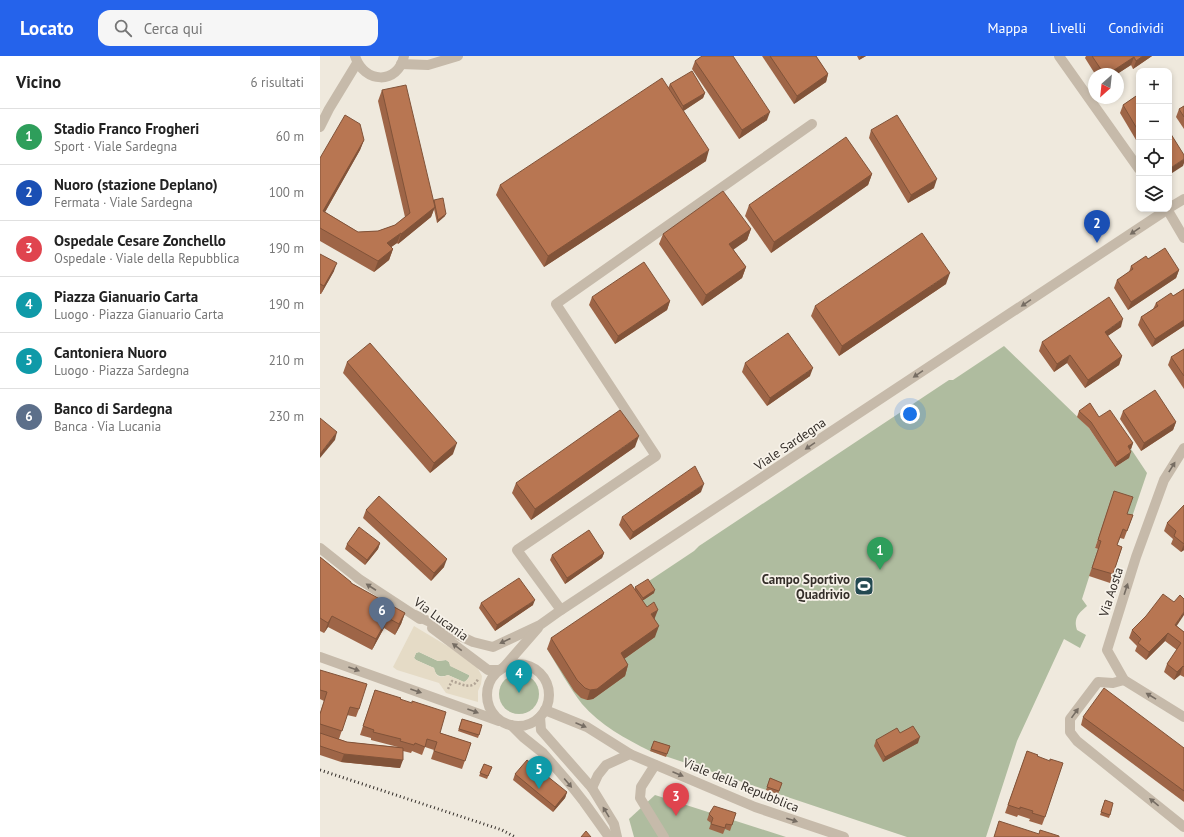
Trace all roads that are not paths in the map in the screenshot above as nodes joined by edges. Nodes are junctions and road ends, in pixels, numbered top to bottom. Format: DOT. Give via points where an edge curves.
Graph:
graph roads {
  1 [pos="458,56"];
  2 [pos="1059,56"];
  3 [pos="356,60"];
  4 [pos="403,60"];
  5 [pos="320,104"];
  6 [pos="329,110"];
  7 [pos="812,124"];
  8 [pos="320,127"];
  9 [pos="1136,165"];
  10 [pos="1184,199"];
  11 [pos="1172,206"];
  12 [pos="1163,212"];
  13 [pos="1170,212"];
  14 [pos="1184,238"];
  15 [pos="1184,448"];
  16 [pos="320,548"];
  17 [pos="561,610"];
  18 [pos="415,615"];
  19 [pos="540,625"];
  20 [pos="320,657"];
  21 [pos="502,668"];
  22 [pos="1124,680"];
  23 [pos="543,713"];
  24 [pos="1184,717"];
  25 [pos="507,724"];
  26 [pos="630,754"];
  27 [pos="656,765"];
  28 [pos="592,788"];
  29 [pos="1184,827"];
  30 [pos="608,837"];
  31 [pos="617,837"];
  32 [pos="664,837"];
  33 [pos="844,837"];
  1 -- 4 [label="street" via="428,65"];
  2 -- 9 [label="street"];
  3 -- 4 [label="street" via="362,70 375,77 390,75 397,70"];
  3 -- 6 [label="street"];
  5 -- 6 [label="street"];
  6 -- 8 [label="street"];
  7 -- 17 [label="street" via="556,304 656,456 517,550"];
  10 -- 11 [label="street, Viale Sardegna"];
  12 -- 17 [label="street, Viale Sardegna, one-way"];
  13 -- 14 [label="street"];
  22 -- 15 [label="street, Via Aosta, one-way" via="1107,650 1142,538 1164,480"];
  18 -- 16 [label="street, Via Lucania, one-way" via="360,579"];
  17 -- 19 [label="street, Viale Sardegna"];
  19 -- 18 [label="street, Viale Sardegna, one-way" via="493,647 473,642"];
  21 -- 18 [label="street, Via Lucania, one-way" via="488,670"];
  19 -- 21 [label="street"];
  20 -- 25 [label="street, one-way"];
  21 -- 23 [label="street" via="523,664 540,674 549,697"];
  21 -- 25 [label="street" via="490,681 487,696 491,711"];
  24 -- 22 [label="street, Via Aosta, one-way"];
  29 -- 22 [label="street, one-way" via="1077,741 1070,732 1070,719 1098,682 1113,683"];
  23 -- 25 [label="street" via="536,721 524,726"];
  23 -- 26 [label="street, Viale della Repubblica, one-way" via="587,727"];
  23 -- 28 [label="street" via="541,730"];
  25 -- 30 [label="street, one-way" via="543,753 584,802"];
  26 -- 27 [label="street, Viale della Repubblica"];
  26 -- 28 [label="street" via="606,765"];
  27 -- 32 [label="street" via="641,787 640,798"];
  27 -- 33 [label="street, Viale della Repubblica, one-way" via="755,807"];
  31 -- 28 [label="street, one-way" via="614,824"];
}
